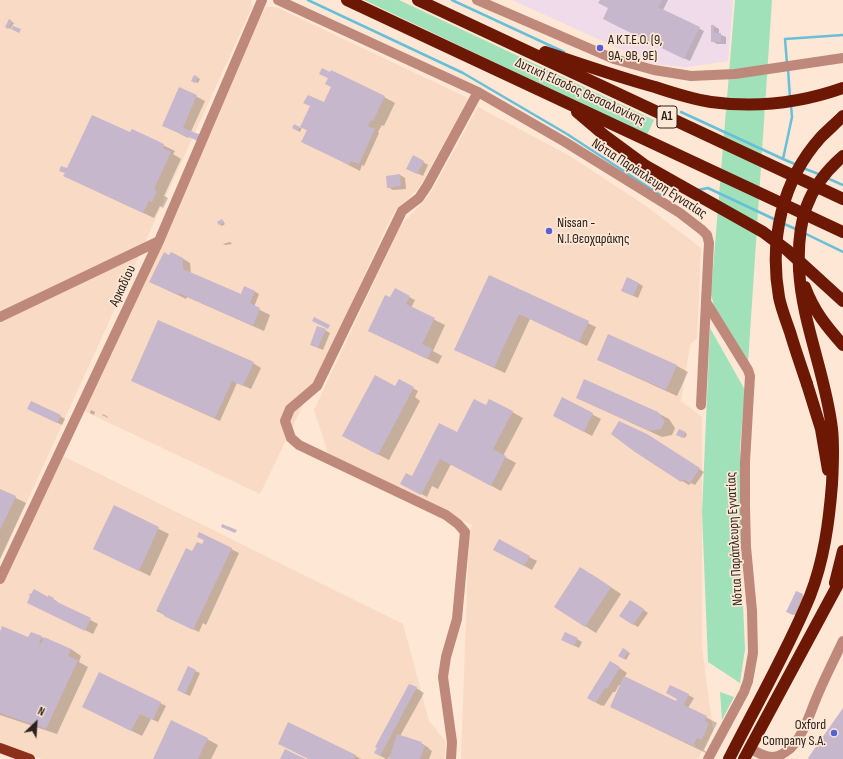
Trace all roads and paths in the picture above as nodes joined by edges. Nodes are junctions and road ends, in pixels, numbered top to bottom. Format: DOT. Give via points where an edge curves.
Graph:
graph roads {
  1 [pos="262,0"];
  2 [pos="278,0"];
  3 [pos="347,0"];
  4 [pos="418,0"];
  5 [pos="477,0"];
  6 [pos="490,34"];
  7 [pos="843,58"];
  8 [pos="843,88"];
  9 [pos="478,92"];
  10 [pos="565,102"];
  11 [pos="843,116"];
  12 [pos="843,156"];
  13 [pos="843,199"];
  14 [pos="843,232"];
  15 [pos="159,241"];
  16 [pos="799,269"];
  17 [pos="843,301"];
  18 [pos="706,302"];
  19 [pos="0,316"];
  20 [pos="843,344"];
  21 [pos="701,405"];
  22 [pos="831,493"];
  23 [pos="843,551"];
  24 [pos="843,575"];
  25 [pos="0,579"];
  26 [pos="827,606"];
  27 [pos="843,641"];
  28 [pos="0,748"];
  29 [pos="746,754"];
  30 [pos="30,759"];
  31 [pos="451,759"];
  32 [pos="708,759"];
  33 [pos="729,759"];
  1 -- 15 [label="street, Αρκαδίου"];
  2 -- 9 [label="street, Νότια Παράπλευρη Εγνατίας"];
  3 -- 10 [label="highway, Δυτική Είσοδος Θεσσαλονίκης / Α1"];
  4 -- 6 [label="highway, Δυτική Είσοδος Θεσσαλονίκης / Α1"];
  5 -- 7 [label="street" via="614,59 654,70 691,76 735,74"];
  6 -- 8 [label="highway" via="616,76 709,102 751,105 793,101"];
  6 -- 13 [label="highway, Δυτική Είσοδος Θεσσαλονίκης / Α1"];
  9 -- 18 [label="street, Νότια Παράπλευρη Εγνατίας" via="680,213 702,230 707,235 709,243"];
  9 -- 31 [label="street" via="427,186 419,198 402,211 317,386 290,409 285,421 291,438 299,445 446,515 465,532 457,619 443,678 452,742"];
  10 -- 14 [label="highway, Δυτική Είσοδος Θεσσαλονίκης / Α1"];
  10 -- 17 [label="highway" via="646,166 763,232 787,250"];
  11 -- 22 [label="highway, bridge" via="821,138 794,176 778,227 775,264 779,298 821,429"];
  12 -- 16 [label="highway, bridge" via="821,179 805,209 799,238"];
  15 -- 19 [label="street"];
  15 -- 25 [label="street, Αρκαδίου"];
  16 -- 20 [label="highway" via="815,310 826,327"];
  16 -- 22 [label="highway" via="800,290 832,428 834,451"];
  18 -- 21 [label="street"];
  18 -- 32 [label="street, Νότια Παράπλευρη Εγνατίας" via="750,376 745,508 753,637 751,669 744,692"];
  22 -- 33 [label="highway" via="828,530 810,595 791,638"];
  23 -- 26 [label="highway"];
  24 -- 26 [label="highway"];
  26 -- 29 [label="highway"];
  27 -- 29 [label="street" via="795,743 788,750 771,757"];
  28 -- 30 [label="main road"];
}
